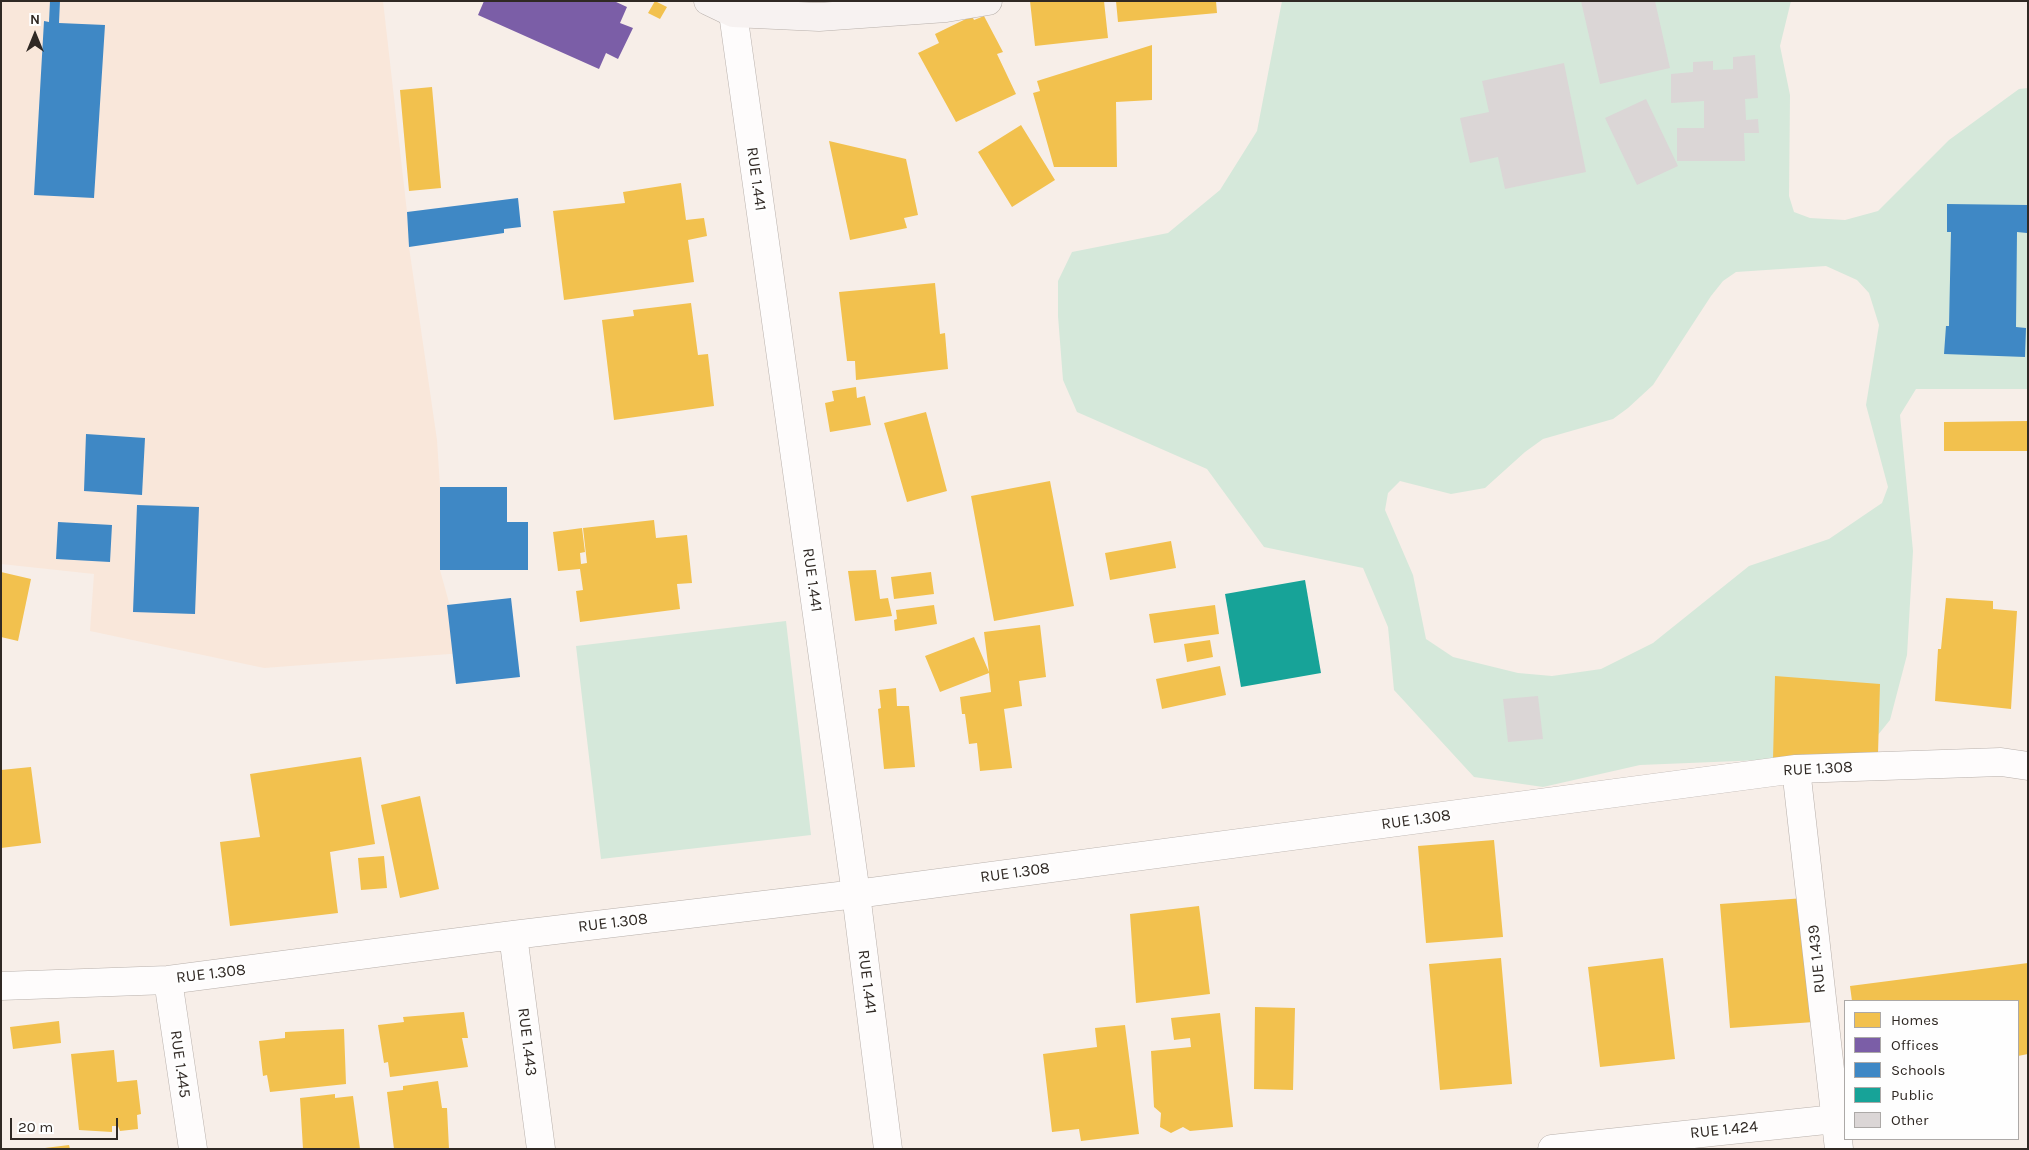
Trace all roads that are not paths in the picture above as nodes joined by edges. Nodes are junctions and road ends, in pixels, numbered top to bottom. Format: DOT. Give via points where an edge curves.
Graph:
graph roads {
  1 [pos="708,1"];
  2 [pos="988,1"];
  3 [pos="733,12"];
  4 [pos="2028,766"];
  5 [pos="1796,769"];
  6 [pos="856,894"];
  7 [pos="514,935"];
  8 [pos="168,980"];
  9 [pos="1,986"];
  10 [pos="1835,1118"];
  11 [pos="193,1149"];
  12 [pos="541,1149"];
  13 [pos="888,1149"];
  14 [pos="1552,1149"];
  15 [pos="1838,1149"];
  1 -- 3 [label="street"];
  2 -- 3 [label="street" via="946,8 819,17"];
  3 -- 6 [label="street, RUE 1.441"];
  4 -- 5 [label="street, RUE 1.308" via="2001,762"];
  5 -- 6 [label="street, RUE 1.308"];
  5 -- 10 [label="street, RUE 1.439"];
  6 -- 7 [label="street, RUE 1.308"];
  6 -- 13 [label="street, RUE 1.441"];
  7 -- 8 [label="street, RUE 1.308"];
  7 -- 12 [label="street, RUE 1.443"];
  8 -- 9 [label="street, RUE 1.308"];
  8 -- 11 [label="street, RUE 1.445"];
  10 -- 14 [label="street, RUE 1.424"];
  10 -- 15 [label="street, RUE 1.439"];
}
